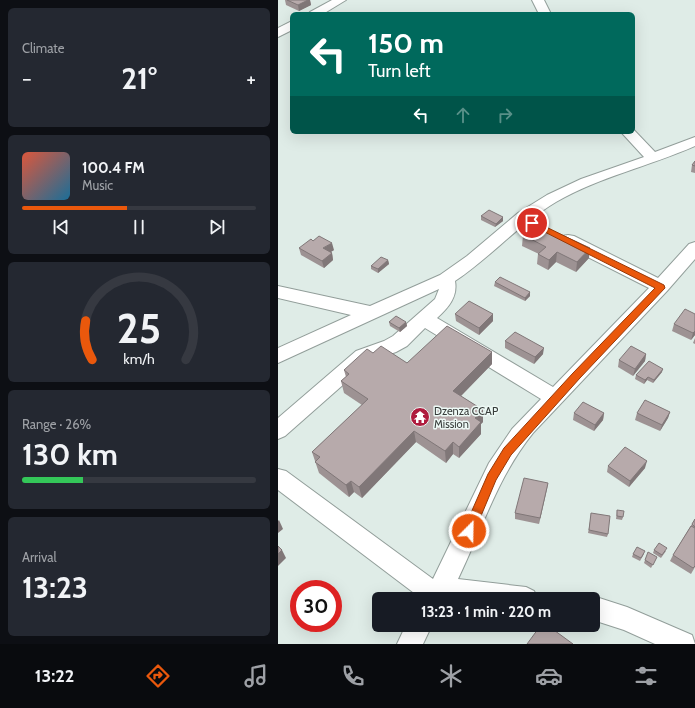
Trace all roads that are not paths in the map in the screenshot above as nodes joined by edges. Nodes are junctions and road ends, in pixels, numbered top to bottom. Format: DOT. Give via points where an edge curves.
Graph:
graph roads {
  1 [pos="340,0"];
  2 [pos="538,0"];
  3 [pos="318,12"];
  4 [pos="544,12"];
  5 [pos="290,26"];
  6 [pos="278,33"];
  7 [pos="630,134"];
  8 [pos="695,141"];
  9 [pos="653,158"];
  10 [pos="522,218"];
  11 [pos="695,248"];
  12 [pos="446,279"];
  13 [pos="661,288"];
  14 [pos="278,292"];
  15 [pos="372,313"];
  16 [pos="424,319"];
  17 [pos="278,356"];
  18 [pos="555,398"];
  19 [pos="279,424"];
  20 [pos="278,478"];
  21 [pos="434,592"];
  22 [pos="439,592"];
  23 [pos="600,610"];
  24 [pos="416,632"];
  25 [pos="409,644"];
  26 [pos="683,644"];
  1 -- 3 [label="street"];
  2 -- 4 [label="street"];
  5 -- 6 [label="street"];
  7 -- 9 [label="street"];
  8 -- 9 [label="street"];
  9 -- 10 [label="street" via="591,180 551,199"];
  10 -- 12 [label="street" via="468,264"];
  10 -- 13 [label="street"];
  11 -- 13 [label="street"];
  12 -- 15 [label="street"];
  12 -- 16 [label="street" via="449,288 446,296"];
  13 -- 18 [label="street"];
  14 -- 15 [label="street"];
  15 -- 17 [label="street"];
  16 -- 18 [label="street"];
  16 -- 19 [label="street" via="400,341 363,356"];
  18 -- 22 [label="street" via="508,451 496,471"];
  20 -- 21 [label="street"];
  23 -- 26 [label="street" via="627,619"];
  24 -- 25 [label="street"];
}
